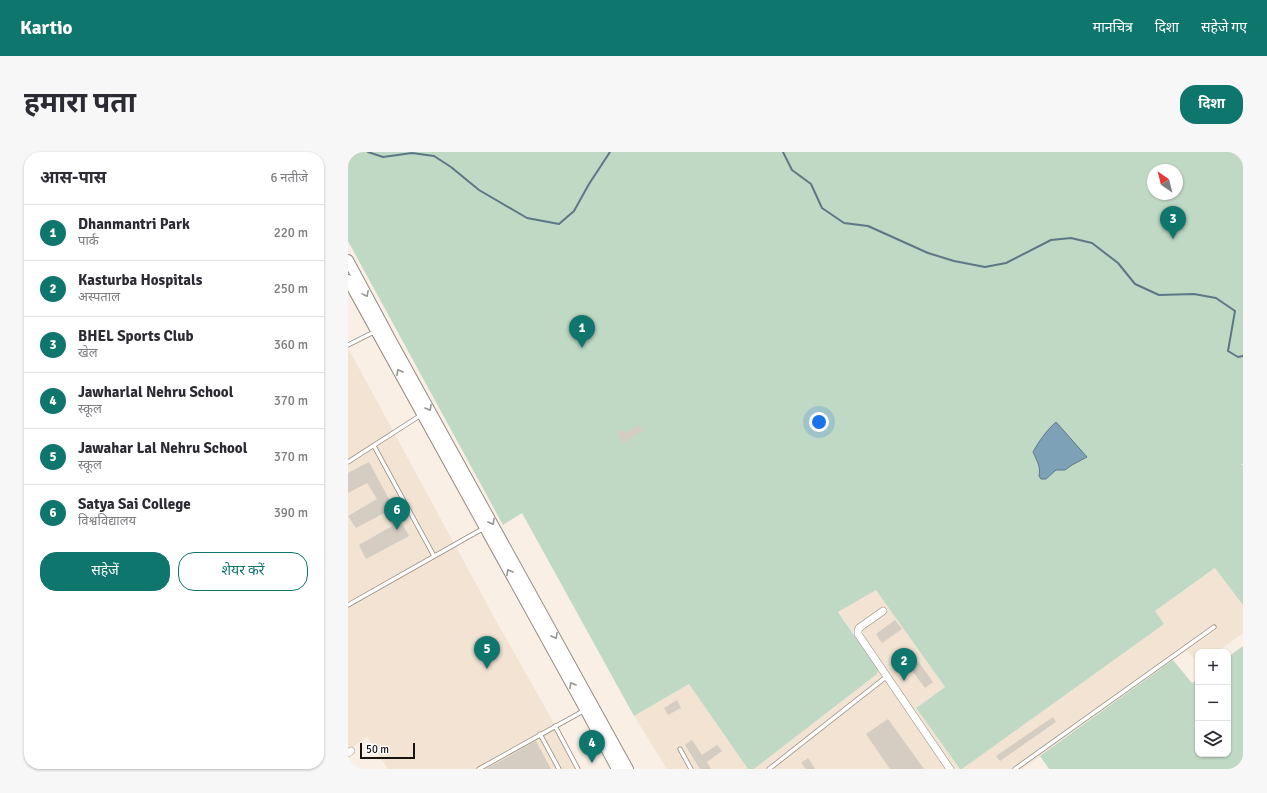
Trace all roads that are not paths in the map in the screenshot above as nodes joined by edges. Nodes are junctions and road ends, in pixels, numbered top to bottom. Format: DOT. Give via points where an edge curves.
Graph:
graph roads {
  1 [pos="348,261"];
  2 [pos="348,280"];
  3 [pos="380,329"];
  4 [pos="348,345"];
  5 [pos="422,415"];
  6 [pos="374,446"];
  7 [pos="448,453"];
  8 [pos="348,462"];
  9 [pos="485,528"];
  10 [pos="503,551"];
  11 [pos="434,556"];
  12 [pos="348,605"];
  13 [pos="882,611"];
  14 [pos="1214,627"];
  15 [pos="886,676"];
  16 [pos="585,709"];
  17 [pos="555,726"];
  18 [pos="540,734"];
  19 [pos="680,749"];
  20 [pos="479,769"];
  21 [pos="559,769"];
  22 [pos="578,769"];
  23 [pos="617,769"];
  24 [pos="628,769"];
  25 [pos="691,769"];
  26 [pos="770,769"];
  27 [pos="950,769"];
  28 [pos="1015,769"];
  1 -- 3 [label="main road, one-way"];
  2 -- 3 [label="main road"];
  3 -- 4 [label="lane"];
  5 -- 3 [label="main road, one-way"];
  3 -- 7 [label="main road, one-way"];
  5 -- 6 [label="lane"];
  5 -- 7 [label="main road"];
  6 -- 8 [label="lane"];
  6 -- 11 [label="lane"];
  7 -- 9 [label="main road"];
  7 -- 10 [label="main road, one-way"];
  9 -- 10 [label="main road"];
  9 -- 11 [label="lane"];
  16 -- 10 [label="main road, one-way"];
  10 -- 24 [label="main road, one-way"];
  11 -- 12 [label="lane"];
  13 -- 15 [label="street" via="859,628 858,634"];
  14 -- 28 [label="lane"];
  15 -- 26 [label="lane"];
  15 -- 27 [label="street"];
  16 -- 17 [label="lane"];
  16 -- 23 [label="main road"];
  17 -- 18 [label="lane"];
  17 -- 22 [label="lane"];
  18 -- 20 [label="lane"];
  18 -- 21 [label="lane"];
  19 -- 25 [label="lane"];
}
